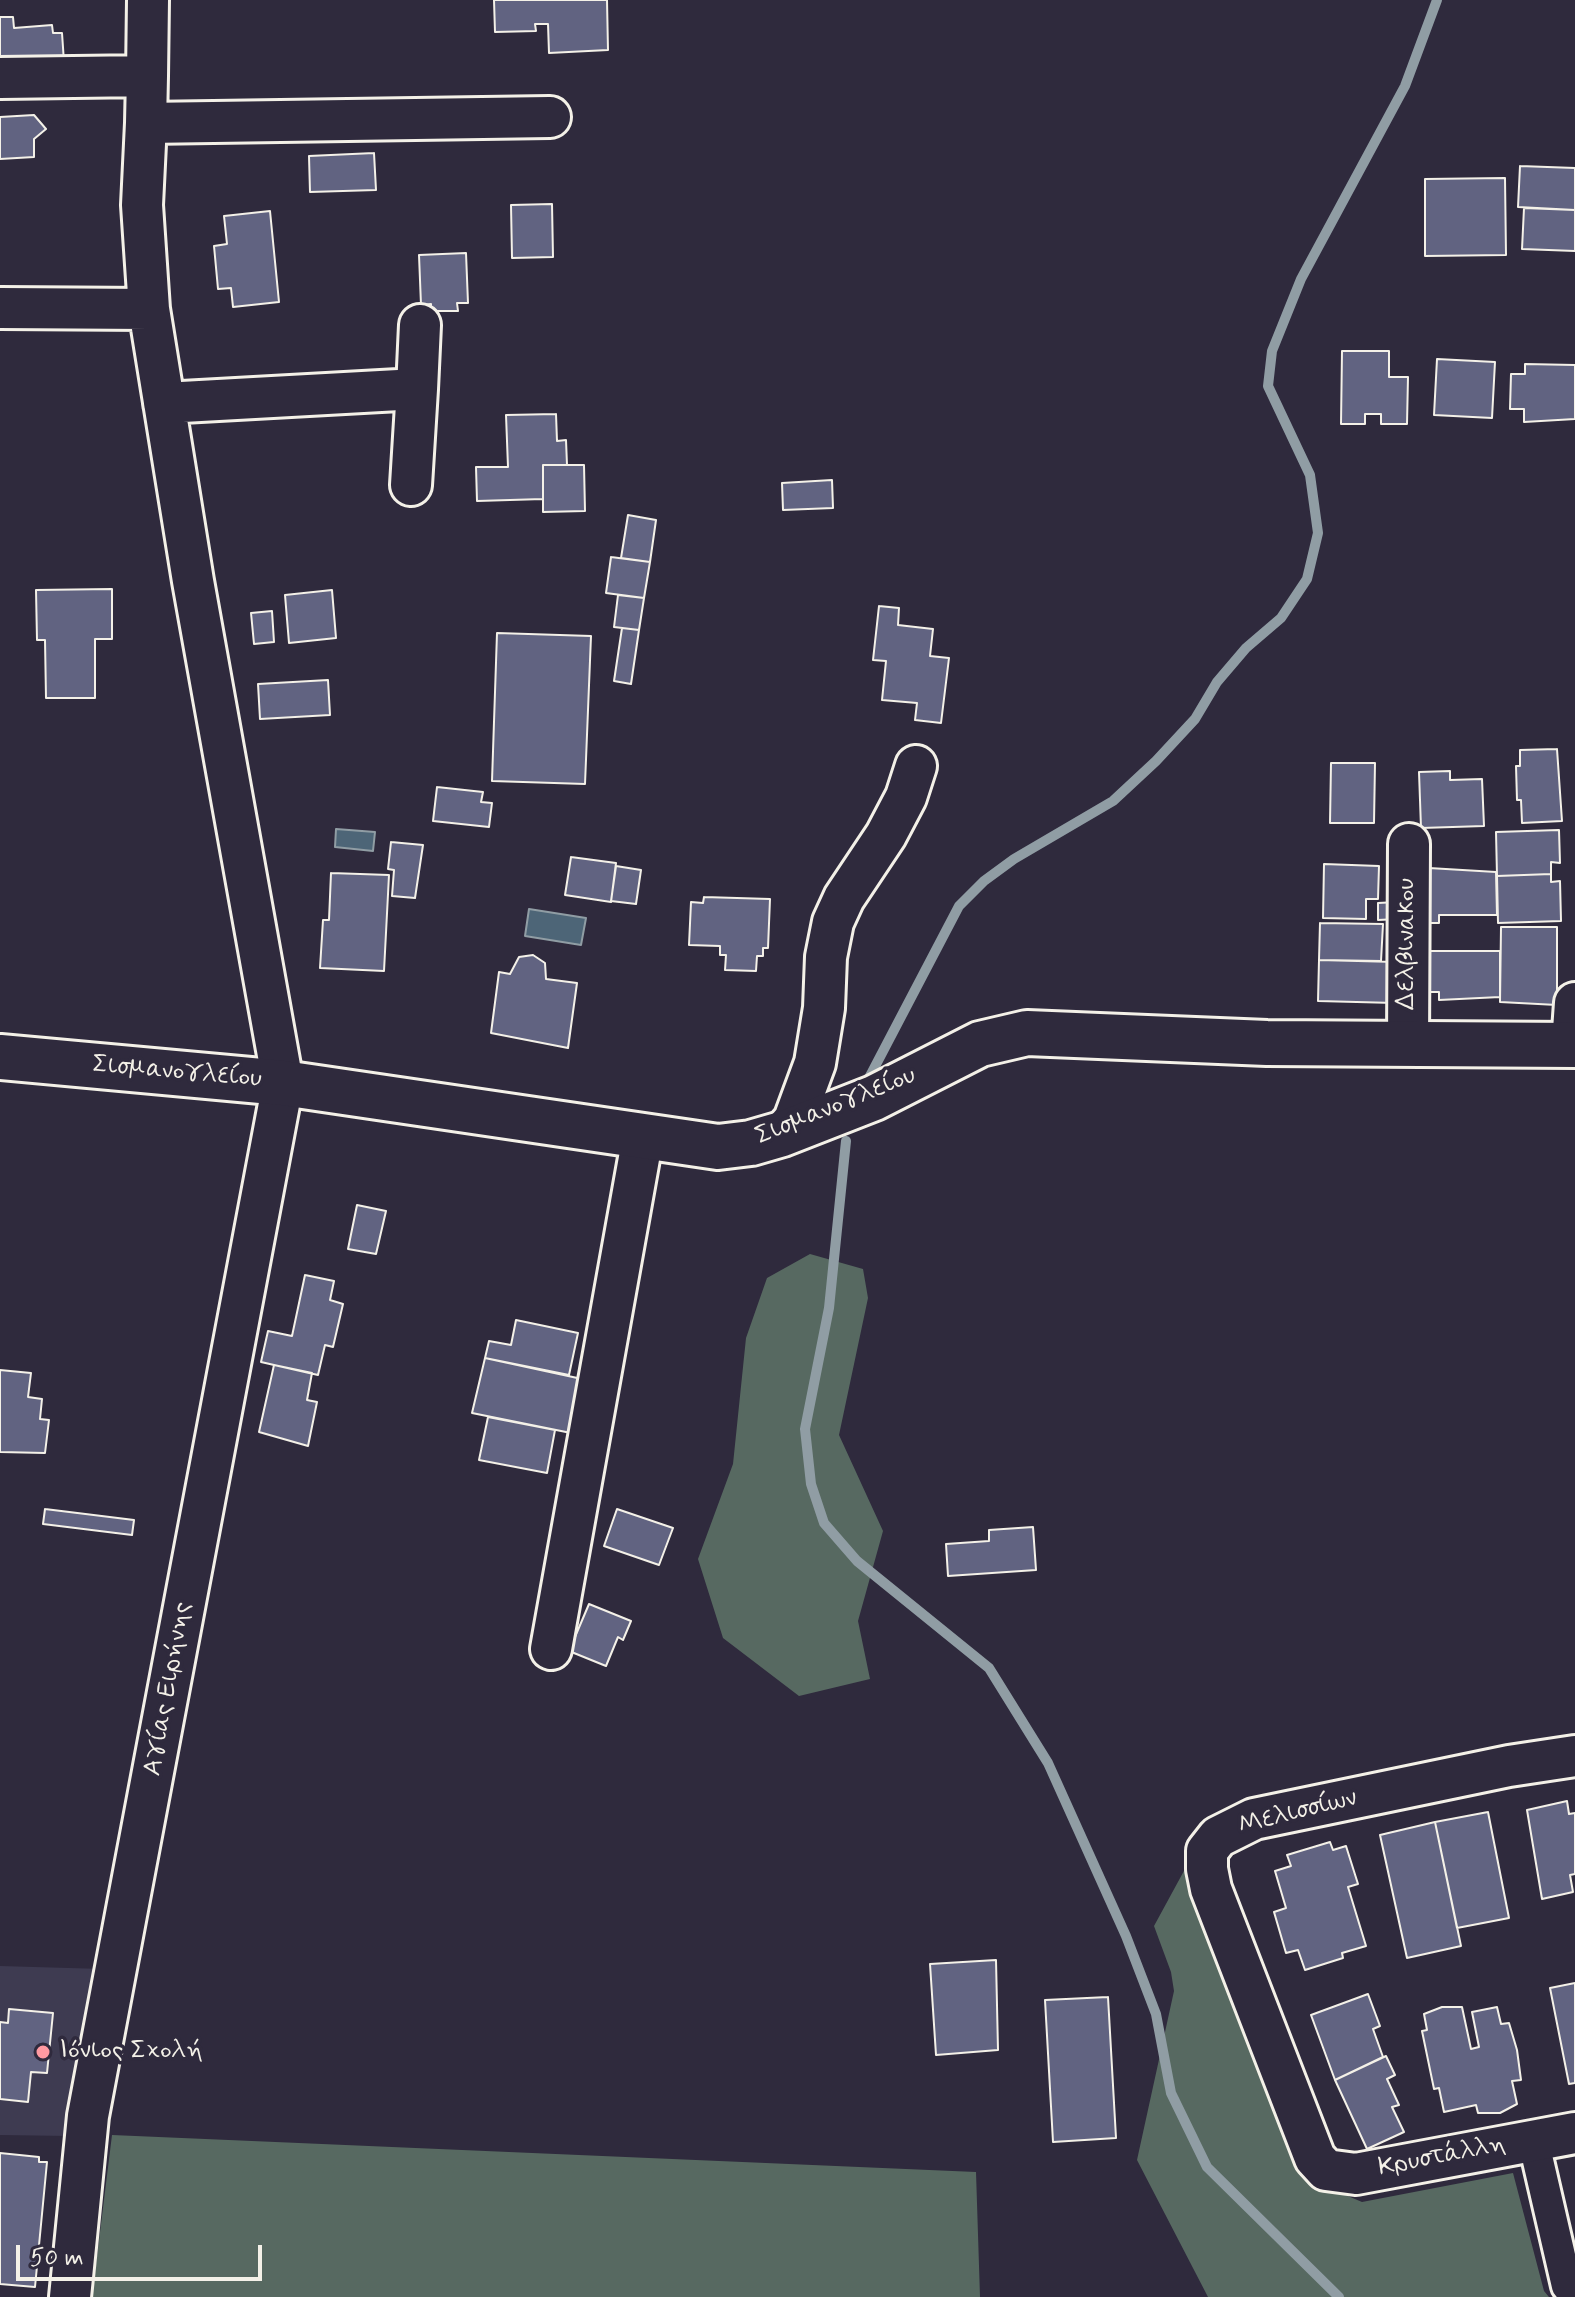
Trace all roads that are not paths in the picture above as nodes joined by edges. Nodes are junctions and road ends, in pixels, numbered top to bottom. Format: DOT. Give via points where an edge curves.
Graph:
graph roads {
  1 [pos="148,0"];
  2 [pos="147,76"];
  3 [pos="0,78"];
  4 [pos="550,117"];
  5 [pos="146,123"];
  6 [pos="0,308"];
  7 [pos="149,309"];
  8 [pos="420,325"];
  9 [pos="417,389"];
  10 [pos="164,403"];
  11 [pos="411,485"];
  12 [pos="916,766"];
  13 [pos="1409,844"];
  14 [pos="1575,1003"];
  15 [pos="1408,1045"];
  16 [pos="1574,1045"];
  17 [pos="0,1057"];
  18 [pos="283,1083"];
  19 [pos="782,1134"];
  20 [pos="643,1136"];
  21 [pos="551,1649"];
  22 [pos="1575,1756"];
  23 [pos="1575,2133"];
  24 [pos="1533,2139"];
  25 [pos="1315,2158"];
  26 [pos="1575,2294"];
  27 [pos="70,2297"];
  1 -- 2 [label="street"];
  2 -- 3 [label="street"];
  2 -- 5 [label="street"];
  4 -- 5 [label="street"];
  5 -- 7 [label="street" via="142,205"];
  6 -- 7 [label="street"];
  7 -- 10 [label="street"];
  8 -- 9 [label="street"];
  9 -- 10 [label="street"];
  9 -- 11 [label="street"];
  10 -- 18 [label="street"];
  12 -- 19 [label="street" via="893,822 833,922 815,1063 794,1120"];
  13 -- 15 [label="street, Δελβινακου"];
  14 -- 16 [label="street"];
  15 -- 16 [label="street, Σισμανογλείου"];
  15 -- 19 [label="street, Σισμανογλείου" via="1027,1033 980,1044 874,1098"];
  17 -- 18 [label="street, Σισμανογλείου"];
  18 -- 20 [label="street, Σισμανογλείου"];
  18 -- 27 [label="street, Αγίας Ειρήνης" via="88,2116"];
  19 -- 20 [label="street, Σισμανογλείου" via="718,1147"];
  20 -- 21 [label="street"];
  22 -- 25 [label="street, Μελισσίων" via="1254,1819 1218,1837 1207,1851 1211,1889"];
  23 -- 24 [label="street, Κρυστάλλη"];
  24 -- 25 [label="street, Κρυστάλλη" via="1356,2174 1326,2170"];
  24 -- 26 [label="street" via="1567,2286"];
}
